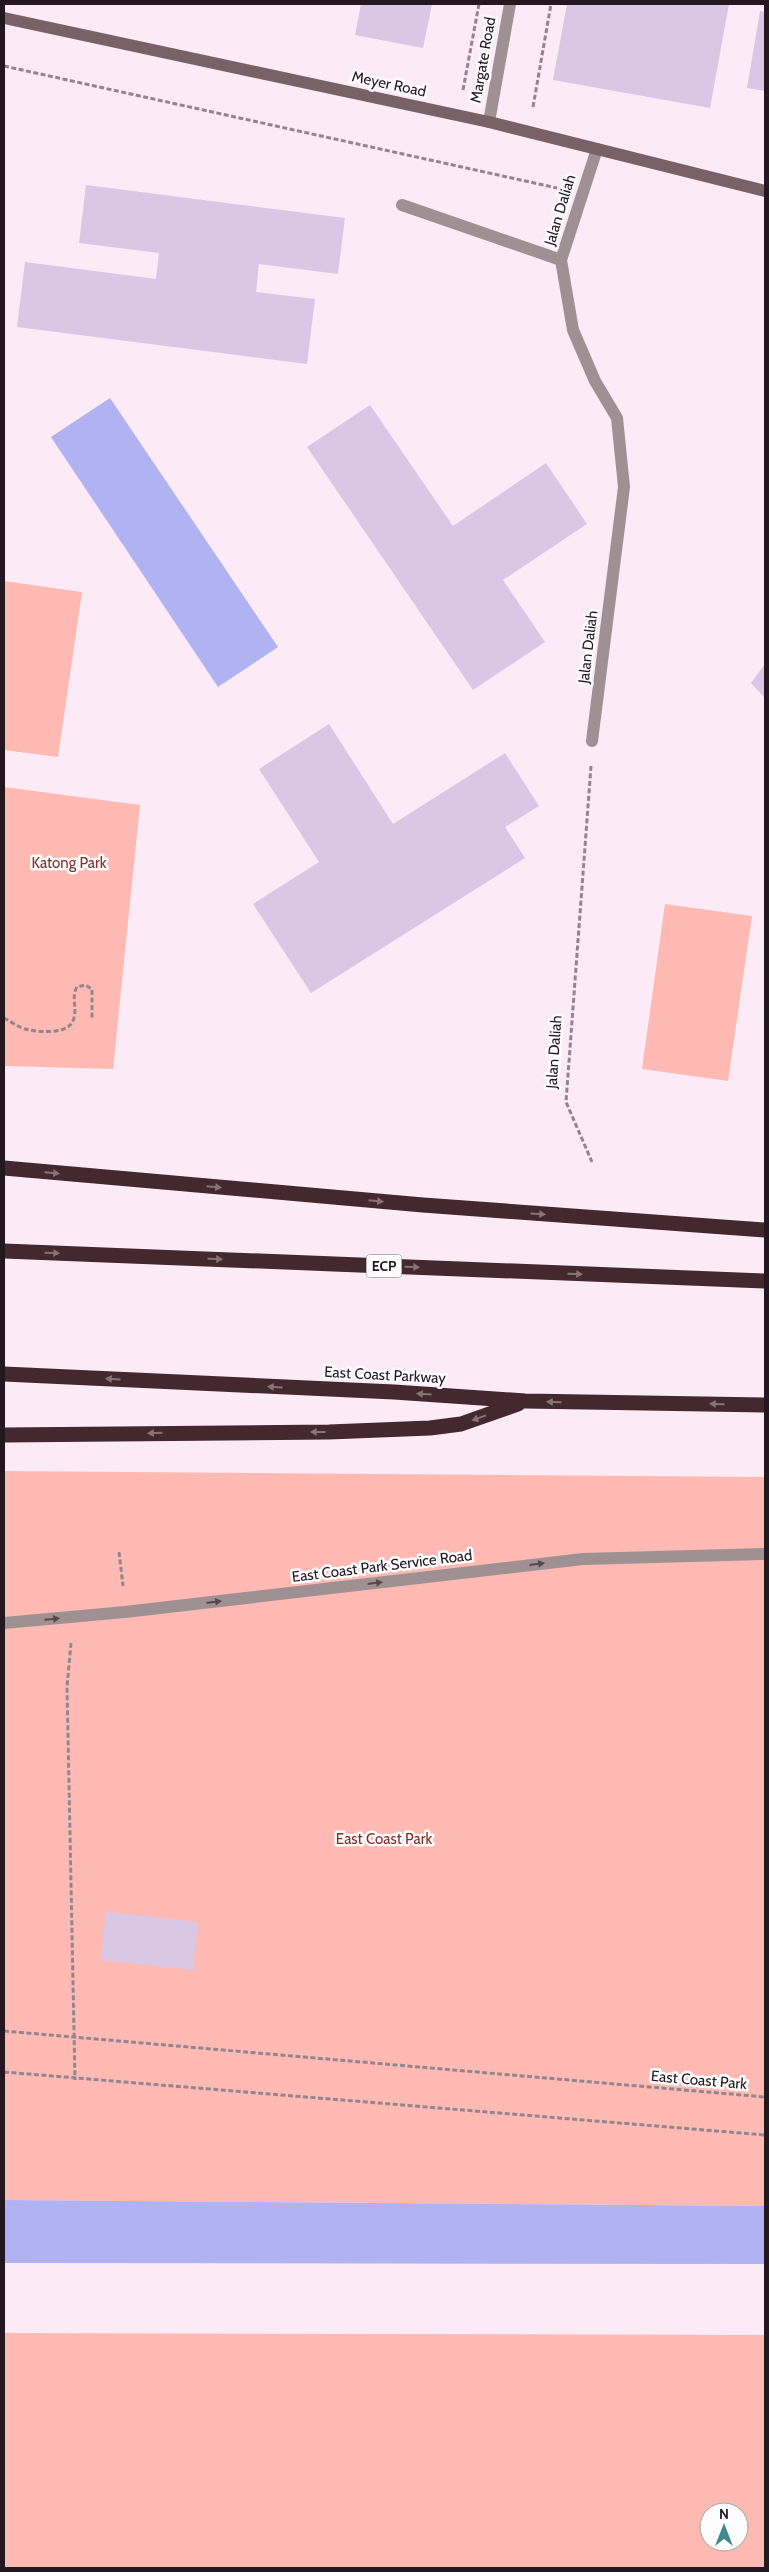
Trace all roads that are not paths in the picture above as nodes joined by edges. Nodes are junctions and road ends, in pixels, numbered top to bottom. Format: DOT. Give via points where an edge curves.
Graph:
graph roads {
  1 [pos="510,4"];
  2 [pos="4,18"];
  3 [pos="489,122"];
  4 [pos="597,149"];
  5 [pos="765,191"];
  6 [pos="402,205"];
  7 [pos="561,260"];
  8 [pos="592,741"];
  9 [pos="4,1168"];
  10 [pos="765,1230"];
  11 [pos="4,1251"];
  12 [pos="765,1281"];
  13 [pos="4,1374"];
  14 [pos="524,1401"];
  15 [pos="765,1405"];
  16 [pos="4,1435"];
  17 [pos="765,1554"];
  18 [pos="4,1623"];
  1 -- 3 [label="street, Margate Road"];
  2 -- 3 [label="street, Meyer Road"];
  3 -- 4 [label="street, Meyer Road"];
  4 -- 5 [label="street, Meyer Road"];
  4 -- 7 [label="street, Jalan Daliah"];
  6 -- 7 [label="street"];
  7 -- 8 [label="street, Jalan Daliah" via="573,330 595,381 617,418 624,487"];
  9 -- 10 [label="highway, one-way" via="423,1205"];
  11 -- 12 [label="highway, ECP, one-way"];
  14 -- 13 [label="highway, East Coast Parkway, one-way"];
  15 -- 14 [label="highway, East Coast Parkway, one-way"];
  14 -- 16 [label="highway, one-way" via="461,1424 430,1428"];
  18 -- 17 [label="street, East Coast Park Service Road, one-way" via="583,1559"];
}
